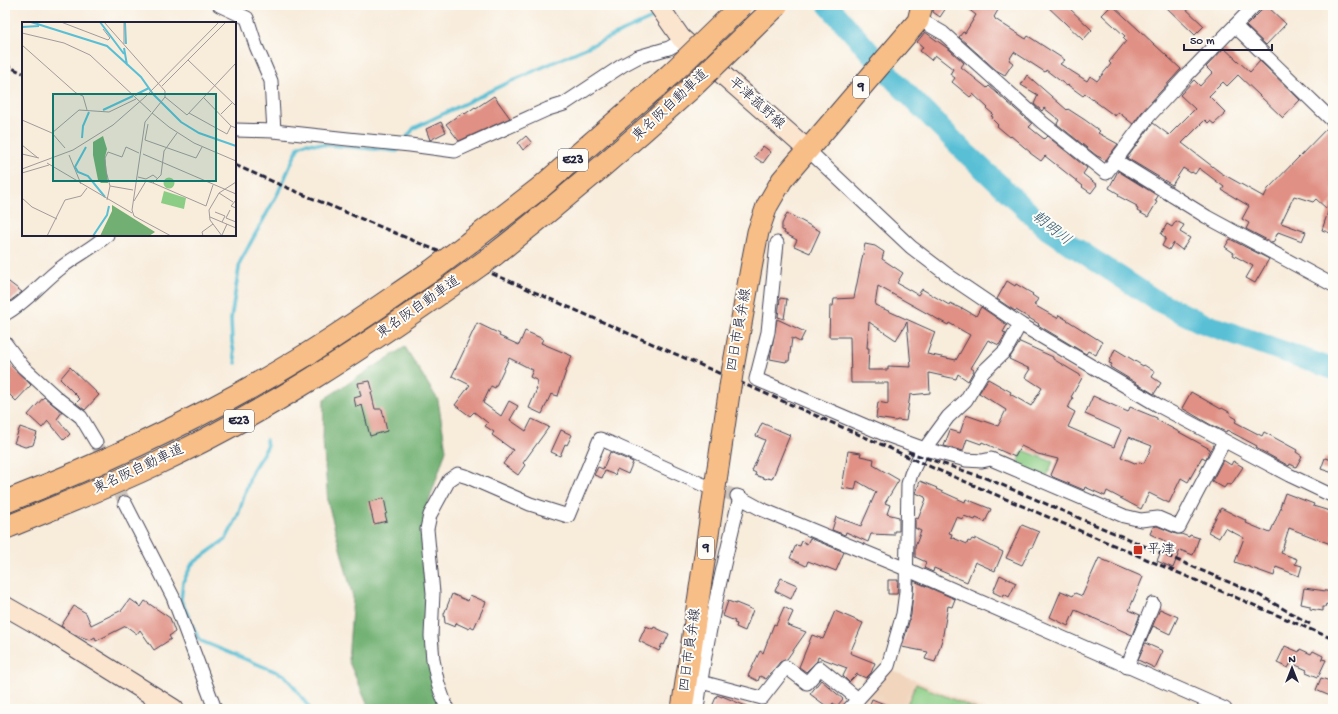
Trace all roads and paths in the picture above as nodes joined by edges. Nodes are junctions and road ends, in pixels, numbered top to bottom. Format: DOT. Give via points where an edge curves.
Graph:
graph roads {
  1 [pos="219,5"];
  2 [pos="658,5"];
  3 [pos="742,5"];
  4 [pos="777,5"];
  5 [pos="1255,5"];
  6 [pos="915,21"];
  7 [pos="1235,26"];
  8 [pos="681,38"];
  9 [pos="1333,121"];
  10 [pos="236,130"];
  11 [pos="274,131"];
  12 [pos="812,144"];
  13 [pos="1115,160"];
  14 [pos="106,236"];
  15 [pos="777,243"];
  16 [pos="1333,285"];
  17 [pos="5,314"];
  18 [pos="1020,324"];
  19 [pos="5,343"];
  20 [pos="1224,441"];
  21 [pos="96,442"];
  22 [pos="925,449"];
  23 [pos="708,486"];
  24 [pos="1333,496"];
  25 [pos="5,502"];
  26 [pos="126,503"];
  27 [pos="5,528"];
  28 [pos="906,569"];
  29 [pos="1153,604"];
  30 [pos="5,606"];
  31 [pos="1127,667"];
  32 [pos="701,682"];
  33 [pos="858,699"];
  34 [pos="174,709"];
  35 [pos="215,709"];
  36 [pos="447,709"];
  37 [pos="682,709"];
  38 [pos="697,709"];
  39 [pos="849,709"];
  40 [pos="1225,709"];
  1 -- 11 [label="street" via="246,18 270,81"];
  2 -- 8 [label="main road, 平津菰野線"];
  3 -- 25 [label="highway, 東名阪自動車道 / E23, bridge" via="611,128 540,188 430,272 301,358 224,402 71,476"];
  4 -- 27 [label="highway, 東名阪自動車道 / E23, bridge" via="690,90 564,199 494,255 388,330 323,373 158,463"];
  5 -- 7 [label="street"];
  6 -- 12 [label="main road, 四日市員弁線 / 9"];
  6 -- 13 [label="street" via="924,22 943,33 1043,123 1106,173"];
  7 -- 9 [label="street"];
  7 -- 13 [label="street" via="1148,117"];
  8 -- 11 [label="street" via="668,48 638,57 623,65 564,104 455,151 410,144"];
  8 -- 12 [label="main road, 平津菰野線"];
  10 -- 11 [label="street"];
  12 -- 18 [label="street" via="911,247"];
  12 -- 37 [label="main road, 四日市員弁線 / 9" via="782,180 767,206 758,232 731,378"];
  13 -- 16 [label="street" via="1207,217"];
  14 -- 17 [label="street" via="88,251 63,266 16,308"];
  15 -- 22 [label="street" via="768,332 756,379"];
  18 -- 20 [label="street"];
  18 -- 22 [label="street" via="1006,350 982,372 966,400 948,417"];
  19 -- 21 [label="street" via="23,367 81,417"];
  20 -- 22 [label="street" via="1179,527 1158,518 1141,520 1124,516 991,459 966,460"];
  20 -- 24 [label="street"];
  22 -- 28 [label="street" via="908,484"];
  23 -- 36 [label="street" via="600,439 568,516 530,504 468,476 458,474 449,480 430,515 427,529 433,593 433,660"];
  26 -- 35 [label="street" via="173,597"];
  28 -- 31 [label="street"];
  28 -- 32 [label="street" via="760,509 738,496"];
  28 -- 33 [label="street" via="903,614 888,666"];
  29 -- 31 [label="street"];
  30 -- 34 [label="main road"];
  31 -- 40 [label="street"];
  32 -- 33 [label="street" via="762,698 786,667 807,683 820,668"];
  32 -- 38 [label="street"];
  33 -- 39 [label="street"];
}
